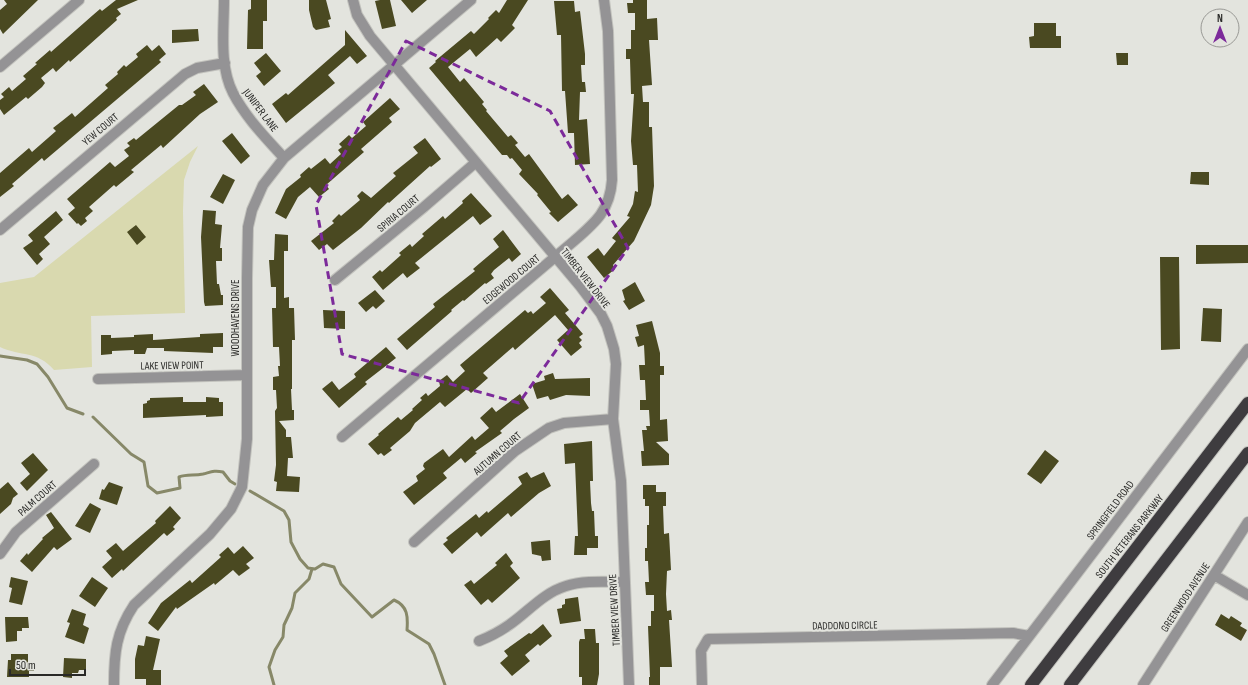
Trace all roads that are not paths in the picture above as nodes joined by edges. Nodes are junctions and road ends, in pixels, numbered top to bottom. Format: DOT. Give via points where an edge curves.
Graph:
graph roads {
  1 [pos="79,0"];
  2 [pos="224,0"];
  3 [pos="353,0"];
  4 [pos="471,0"];
  5 [pos="604,0"];
  6 [pos="225,63"];
  7 [pos="394,65"];
  8 [pos="0,67"];
  9 [pos="284,158"];
  10 [pos="475,163"];
  11 [pos="0,230"];
  12 [pos="555,257"];
  13 [pos="335,280"];
  14 [pos="1248,349"];
  15 [pos="247,375"];
  16 [pos="98,379"];
  17 [pos="1248,403"];
  18 [pos="613,419"];
  19 [pos="342,437"];
  20 [pos="1248,452"];
  21 [pos="94,464"];
  22 [pos="1248,522"];
  23 [pos="414,542"];
  24 [pos="0,554"];
  25 [pos="1214,575"];
  26 [pos="624,582"];
  27 [pos="1248,595"];
  28 [pos="1030,636"];
  29 [pos="479,641"];
  30 [pos="114,685"];
  31 [pos="629,685"];
  32 [pos="702,685"];
  33 [pos="992,685"];
  34 [pos="1031,685"];
  35 [pos="1070,685"];
  36 [pos="1142,685"];
  1 -- 8 [label="street"];
  2 -- 6 [label="street, JUNIPER LANE"];
  3 -- 7 [label="street, TIMBER VIEW DRIVE" via="360,22"];
  4 -- 7 [label="street, WOODHAVENS DRIVE"];
  5 -- 12 [label="street, EDGEWOOD COURT" via="608,31 611,194 603,212 592,225"];
  6 -- 9 [label="street, JUNIPER LANE" via="229,82 238,102"];
  6 -- 11 [label="street, YEW COURT" via="197,68 185,74"];
  7 -- 9 [label="street, WOODHAVENS DRIVE"];
  7 -- 10 [label="street, TIMBER VIEW DRIVE"];
  9 -- 15 [label="street, WOODHAVENS DRIVE" via="263,185 248,227"];
  10 -- 12 [label="street, TIMBER VIEW DRIVE"];
  10 -- 13 [label="street, SPIRIA COURT"];
  12 -- 18 [label="street, TIMBER VIEW DRIVE" via="594,303 609,332 616,364"];
  12 -- 19 [label="street, EDGEWOOD COURT"];
  14 -- 28 [label="street, SPRINGFIELD ROAD"];
  15 -- 16 [label="street, LAKE VIEW POINT"];
  15 -- 30 [label="street, WOODHAVENS DRIVE" via="247,438 242,487 231,509 210,534 134,605 126,616 117,639"];
  17 -- 34 [label="highway, SOUTH VETERANS PARKWAY"];
  18 -- 23 [label="street, AUTUMN COURT" via="564,423 538,435 515,451"];
  18 -- 26 [label="street, TIMBER VIEW DRIVE" via="621,481"];
  20 -- 35 [label="highway"];
  21 -- 24 [label="street, PALM COURT" via="16,532"];
  22 -- 25 [label="street, GREENWOOD AVENUE"];
  25 -- 27 [label="street"];
  25 -- 36 [label="street, GREENWOOD AVENUE"];
  26 -- 29 [label="street" via="568,585 558,589 508,625"];
  26 -- 31 [label="street, TIMBER VIEW DRIVE"];
  28 -- 32 [label="street, DADDONO CIRCLE" via="1013,633 708,639 701,651"];
  28 -- 33 [label="street, SPRINGFIELD ROAD"];
}
